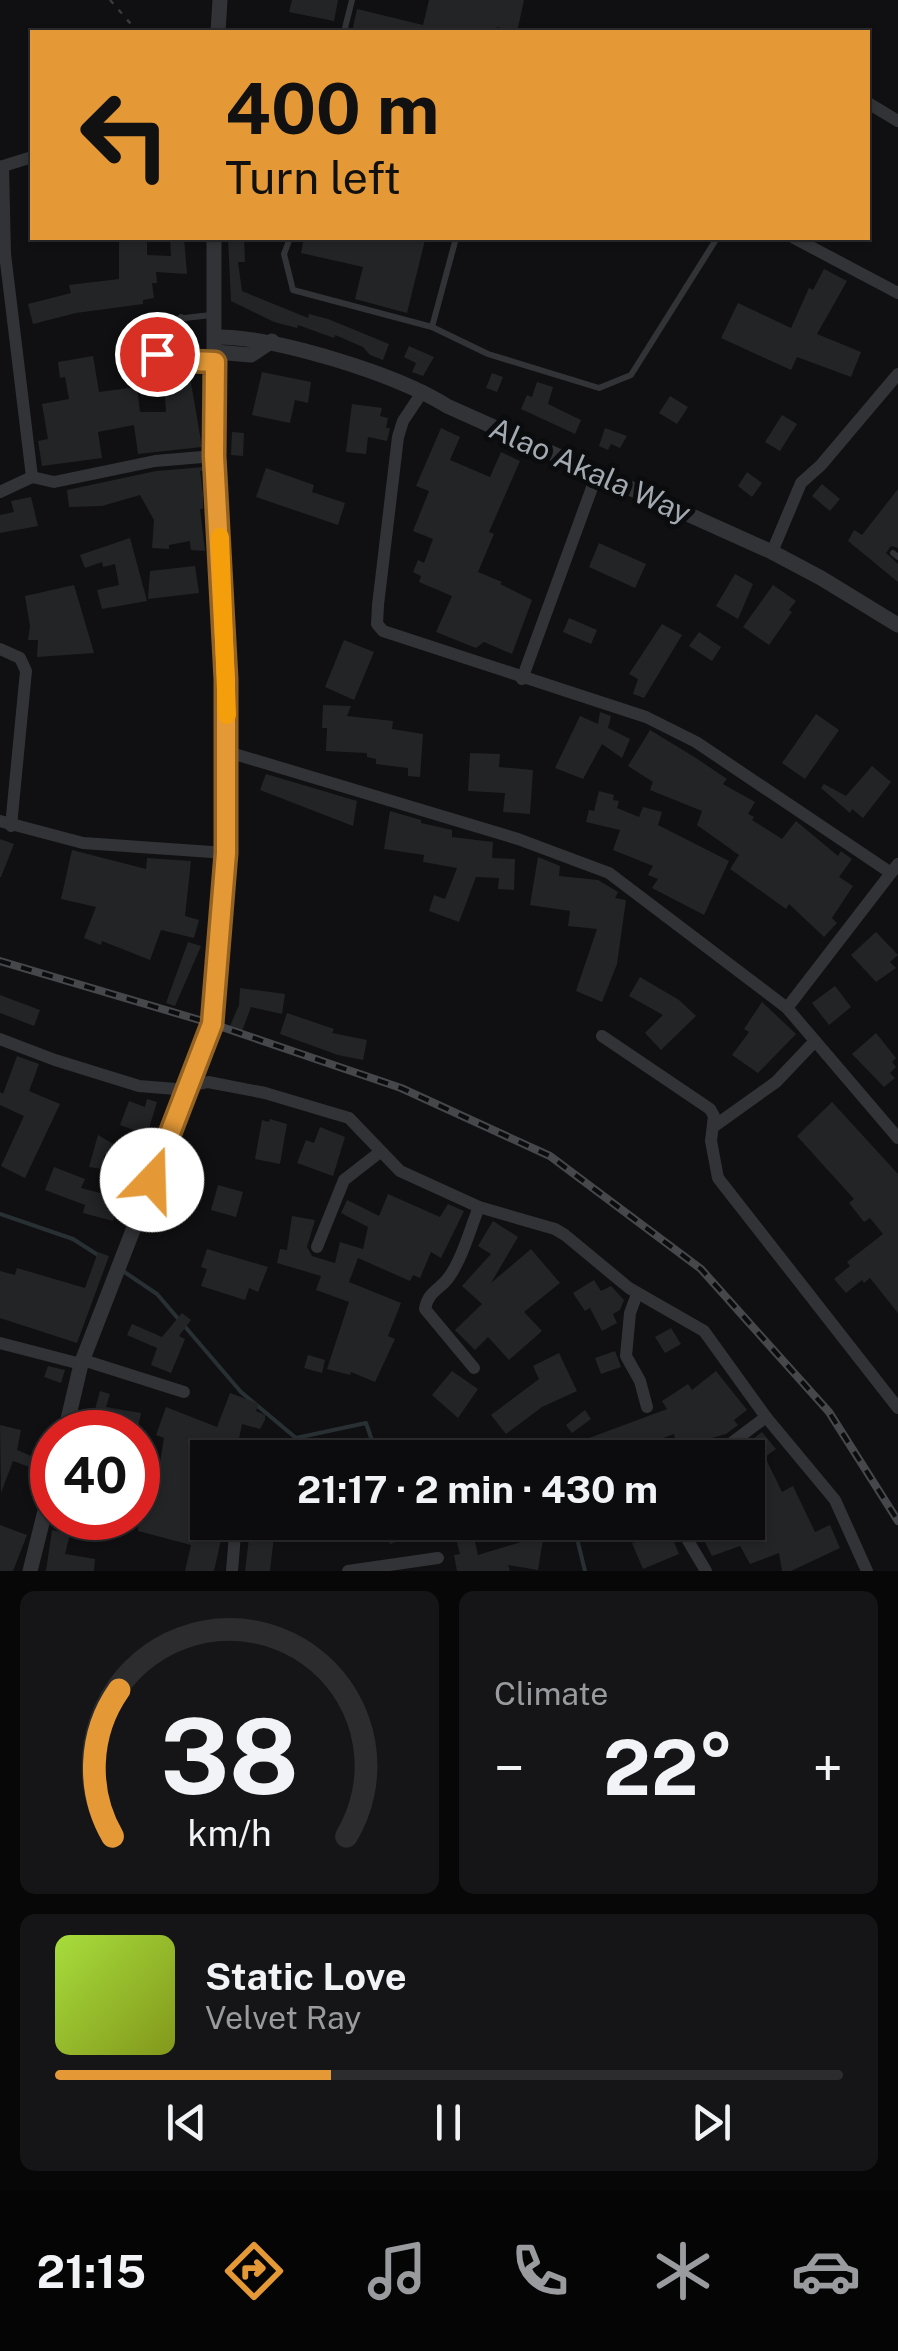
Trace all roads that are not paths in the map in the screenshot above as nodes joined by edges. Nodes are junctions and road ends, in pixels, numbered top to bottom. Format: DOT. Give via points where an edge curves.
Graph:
graph roads {
  1 [pos="220,0"];
  2 [pos="352,0"];
  3 [pos="218,30"];
  4 [pos="344,30"];
  5 [pos="870,104"];
  6 [pos="898,121"];
  7 [pos="30,158"];
  8 [pos="2,166"];
  9 [pos="214,240"];
  10 [pos="289,240"];
  11 [pos="455,240"];
  12 [pos="716,240"];
  13 [pos="798,240"];
  14 [pos="4,285"];
  15 [pos="898,294"];
  16 [pos="215,312"];
  17 [pos="181,317"];
  18 [pos="432,328"];
  19 [pos="242,338"];
  20 [pos="272,341"];
  21 [pos="238,356"];
  22 [pos="215,358"];
  23 [pos="181,361"];
  24 [pos="898,374"];
  25 [pos="423,391"];
  26 [pos="214,456"];
  27 [pos="597,474"];
  28 [pos="32,478"];
  29 [pos="0,492"];
  30 [pos="772,552"];
  31 [pos="898,625"];
  32 [pos="0,649"];
  33 [pos="522,679"];
  34 [pos="228,752"];
  35 [pos="5,824"];
  36 [pos="226,853"];
  37 [pos="894,869"];
  38 [pos="787,1008"];
  39 [pos="602,1036"];
  40 [pos="0,1039"];
  41 [pos="815,1041"];
  42 [pos="188,1086"];
  43 [pos="893,1120"];
  44 [pos="713,1128"];
  45 [pos="898,1138"];
  46 [pos="380,1152"];
  47 [pos="479,1207"];
  48 [pos="318,1247"];
  49 [pos="638,1294"];
  50 [pos="0,1343"];
  51 [pos="82,1362"];
  52 [pos="474,1368"];
  53 [pos="184,1392"];
  54 [pos="647,1407"];
  55 [pos="898,1408"];
  56 [pos="72,1410"];
  57 [pos="766,1417"];
  58 [pos="735,1440"];
  59 [pos="38,1540"];
  60 [pos="235,1540"];
  61 [pos="688,1540"];
  62 [pos="438,1558"];
  63 [pos="30,1571"];
  64 [pos="232,1571"];
  65 [pos="348,1571"];
  66 [pos="706,1571"];
  67 [pos="867,1571"];
  1 -- 3 [label="street"];
  2 -- 4 [label="lane"];
  5 -- 6 [label="street"];
  7 -- 8 [label="street"];
  8 -- 14 [label="street"];
  9 -- 16 [label="street"];
  10 -- 18 [label="lane" via="284,254 293,290"];
  11 -- 18 [label="lane"];
  12 -- 18 [label="lane" via="631,375 599,388 488,354"];
  13 -- 15 [label="street"];
  14 -- 28 [label="street"];
  16 -- 17 [label="lane"];
  16 -- 19 [label="street"];
  16 -- 22 [label="street"];
  17 -- 23 [label="lane"];
  17 -- 23 [label="lane" via="156,325 158,358"];
  19 -- 20 [label="street, Alao Akala Way"];
  19 -- 22 [label="street, Alao Akala Way"];
  20 -- 21 [label="street"];
  20 -- 25 [label="street, Alao Akala Way"];
  21 -- 22 [label="street"];
  21 -- 22 [label="street"];
  22 -- 23 [label="lane"];
  22 -- 26 [label="street"];
  24 -- 30 [label="street" via="800,483"];
  25 -- 27 [label="street, Alao Akala Way"];
  25 -- 33 [label="street" via="398,437 377,624 394,637"];
  26 -- 28 [label="street" via="54,482"];
  26 -- 34 [label="street"];
  27 -- 30 [label="street, Alao Akala Way"];
  27 -- 33 [label="street"];
  28 -- 29 [label="street"];
  30 -- 31 [label="street, Alao Akala Way"];
  32 -- 35 [label="street" via="20,658 26,671"];
  33 -- 37 [label="street" via="671,728"];
  34 -- 36 [label="street"];
  34 -- 38 [label="street" via="610,873"];
  35 -- 36 [label="street" via="82,843"];
  36 -- 42 [label="street" via="212,1024"];
  37 -- 38 [label="street"];
  38 -- 41 [label="street"];
  39 -- 44 [label="street" via="710,1109"];
  40 -- 42 [label="street" via="139,1086"];
  41 -- 43 [label="street"];
  41 -- 44 [label="street" via="776,1082"];
  42 -- 46 [label="street" via="208,1082 265,1092 349,1118"];
  42 -- 51 [label="street"];
  43 -- 45 [label="street"];
  44 -- 55 [label="street" via="718,1178"];
  46 -- 47 [label="street" via="400,1171"];
  46 -- 48 [label="street" via="344,1180"];
  47 -- 49 [label="street" via="555,1229"];
  47 -- 52 [label="street" via="453,1271 426,1300 425,1310"];
  49 -- 54 [label="street" via="626,1356"];
  49 -- 57 [label="street" via="704,1330"];
  50 -- 51 [label="street"];
  51 -- 53 [label="street"];
  51 -- 56 [label="street"];
  57 -- 58 [label="street"];
  57 -- 67 [label="street" via="835,1500"];
  59 -- 63 [label="street"];
  60 -- 64 [label="street"];
  61 -- 66 [label="street"];
  62 -- 65 [label="street"];
}
